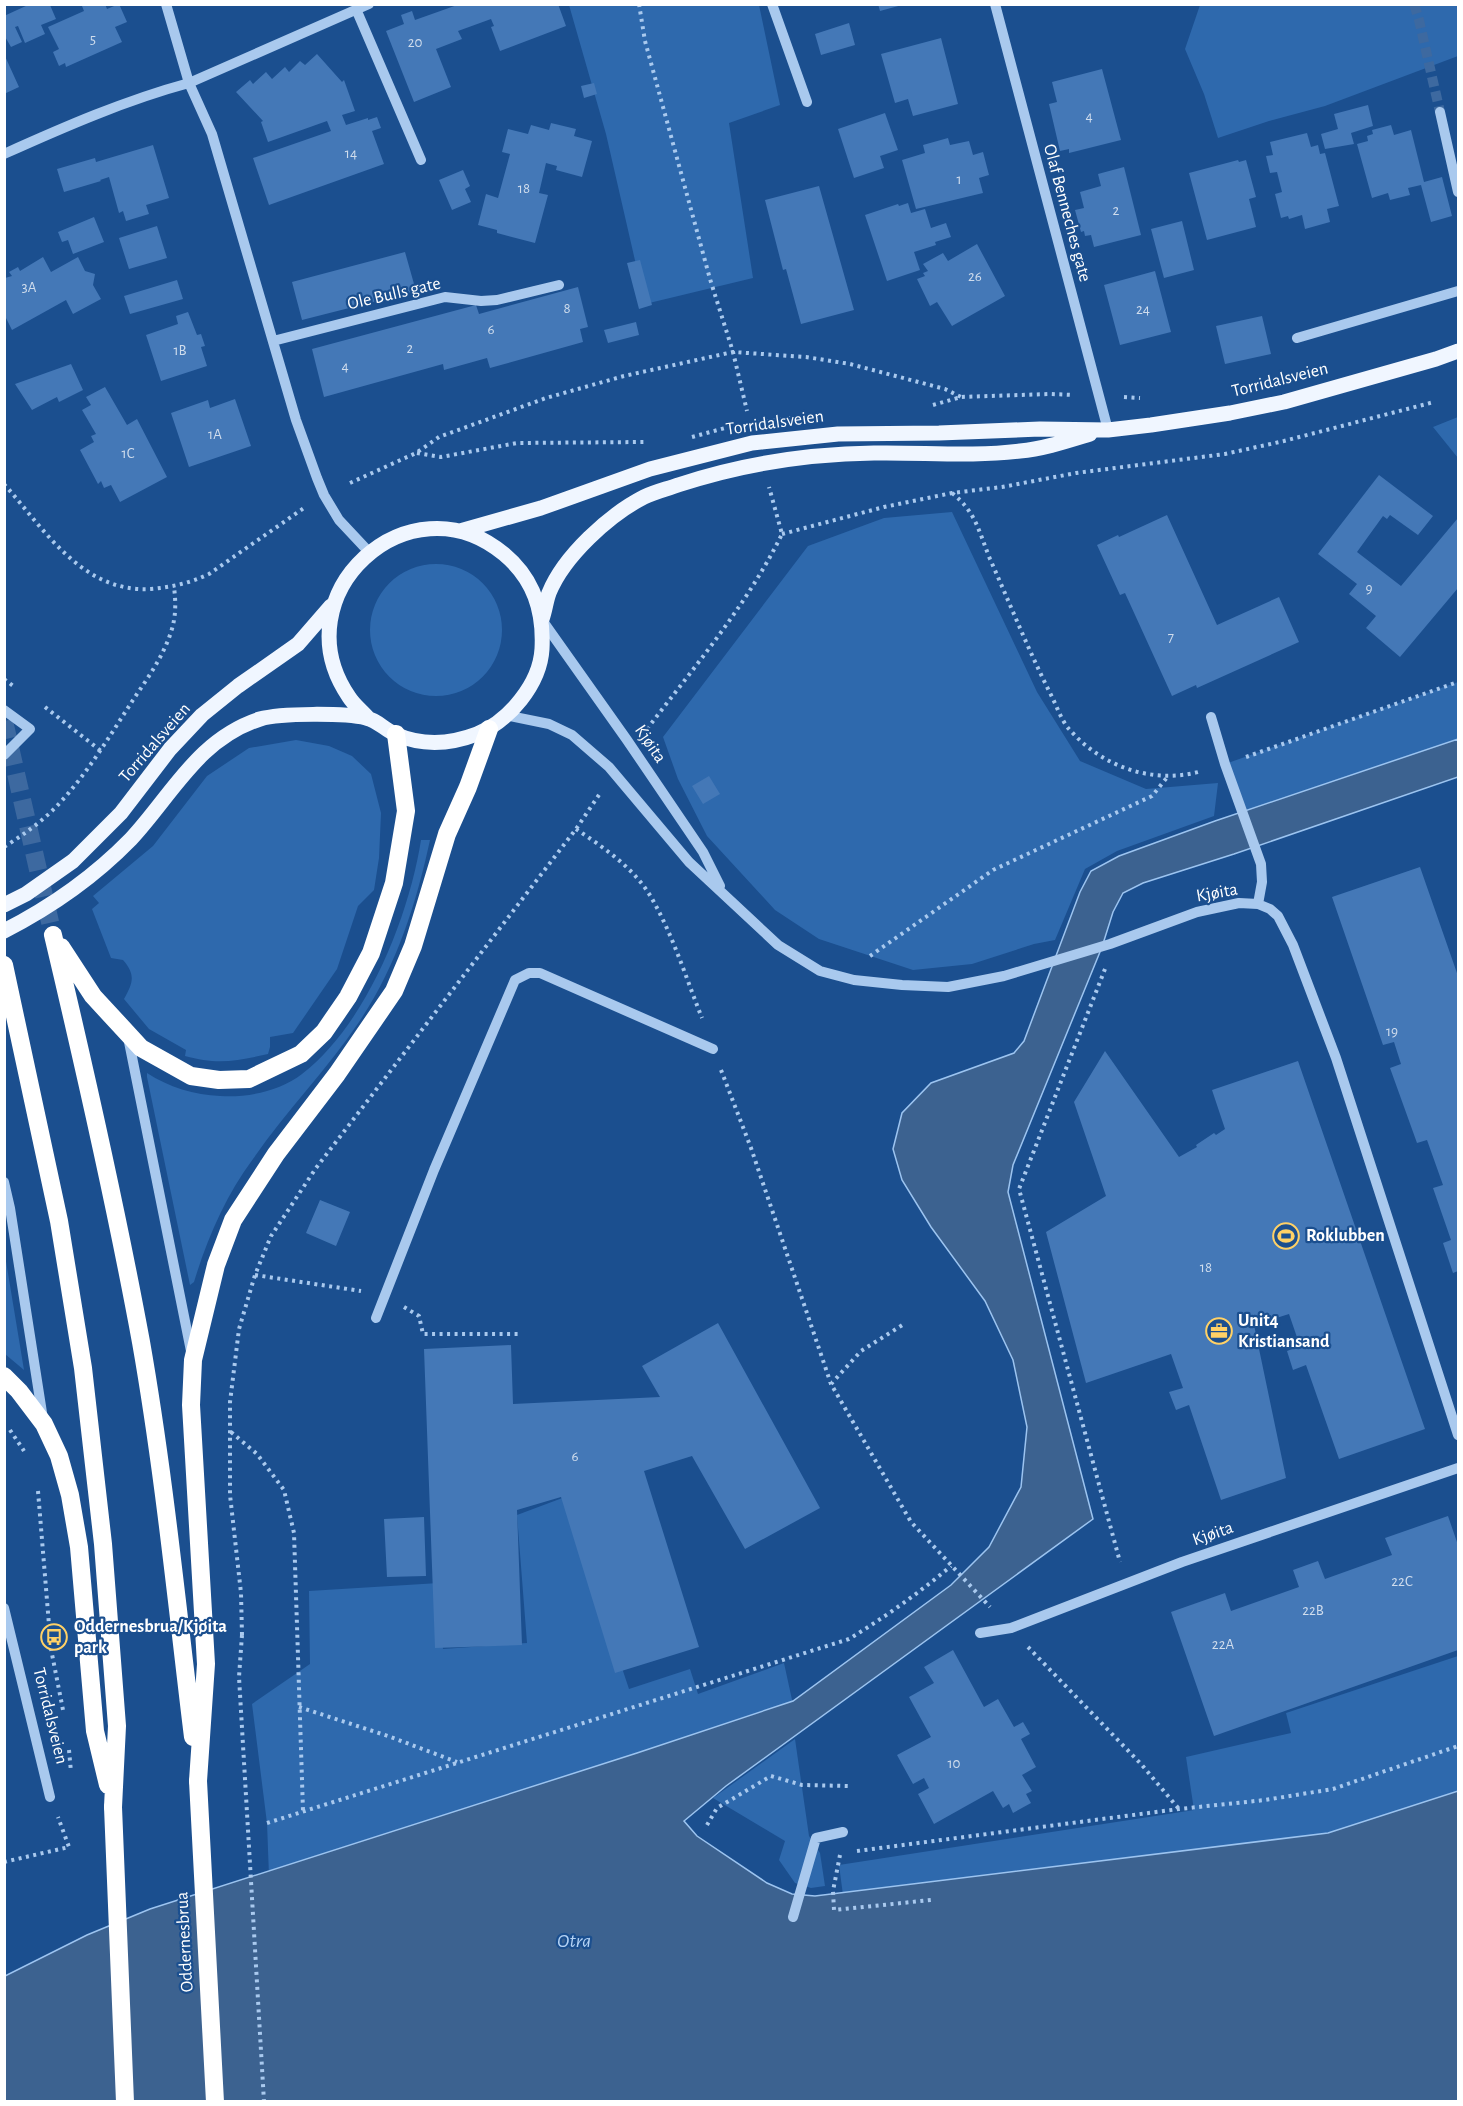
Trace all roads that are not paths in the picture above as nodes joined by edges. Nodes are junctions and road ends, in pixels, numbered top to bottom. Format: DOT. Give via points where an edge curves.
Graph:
graph roads {
  1 [pos="166,4"];
  2 [pos="369,4"];
  3 [pos="772,4"];
  4 [pos="995,4"];
  5 [pos="356,9"];
  6 [pos="189,82"];
  7 [pos="807,102"];
  8 [pos="1440,112"];
  9 [pos="4,154"];
  10 [pos="421,160"];
  11 [pos="1458,192"];
  12 [pos="559,285"];
  13 [pos="1458,291"];
  14 [pos="1297,338"];
  15 [pos="273,341"];
  16 [pos="1458,351"];
  17 [pos="1108,430"];
  18 [pos="460,531"];
  19 [pos="369,552"];
  20 [pos="333,603"];
  21 [pos="542,620"];
  22 [pos="4,710"];
  23 [pos="505,716"];
  24 [pos="1211,717"];
  25 [pos="368,718"];
  26 [pos="489,729"];
  27 [pos="396,735"];
  28 [pos="4,755"];
  29 [pos="722,892"];
  30 [pos="1258,904"];
  31 [pos="4,905"];
  32 [pos="4,931"];
  33 [pos="4,965"];
  34 [pos="127,1032"];
  35 [pos="713,1049"];
  36 [pos="4,1182"];
  37 [pos="376,1318"];
  38 [pos="193,1360"];
  39 [pos="4,1376"];
  40 [pos="44,1424"];
  41 [pos="1458,1435"];
  42 [pos="1458,1468"];
  43 [pos="4,1608"];
  44 [pos="980,1633"];
  45 [pos="198,1781"];
  46 [pos="50,1797"];
  47 [pos="113,1807"];
  48 [pos="843,1832"];
  49 [pos="793,1917"];
  50 [pos="124,2102"];
  51 [pos="215,2102"];
  1 -- 6 [label="street"];
  2 -- 5 [label="street"];
  3 -- 7 [label="street"];
  4 -- 17 [label="street, Olaf Benneches gate"];
  5 -- 6 [label="street"];
  5 -- 10 [label="street"];
  6 -- 9 [label="street" via="58,129"];
  6 -- 15 [label="street" via="212,135"];
  8 -- 11 [label="street"];
  12 -- 15 [label="street, Ole Bulls gate" via="497,300 445,297"];
  13 -- 14 [label="street"];
  15 -- 19 [label="street" via="296,420 324,495 339,520"];
  16 -- 17 [label="main road, Torridalsveien" via="1284,402"];
  17 -- 18 [label="main road, Torridalsveien" via="868,432 778,439 650,469 541,508"];
  17 -- 21 [label="main road, Torridalsveien" via="1020,452 816,456 708,475 645,497 609,519 556,579"];
  18 -- 19 [label="main road" via="428,528 397,536"];
  18 -- 21 [label="main road" via="490,543 514,563 532,590"];
  19 -- 20 [label="main road" via="348,575"];
  20 -- 25 [label="main road" via="328,635 334,668 349,698"];
  20 -- 31 [label="main road, Torridalsveien" via="298,644 202,715 170,749 121,813 73,861"];
  21 -- 23 [label="main road" via="542,653 532,683"];
  21 -- 29 [label="street, Kjøita" via="703,852"];
  22 -- 28 [label="street" via="30,729"];
  23 -- 26 [label="main road"];
  23 -- 29 [label="street, Kjøita" via="549,724 592,750 689,862"];
  24 -- 30 [label="street" via="1261,864"];
  25 -- 27 [label="main road"];
  25 -- 32 [label="main road" via="284,715 260,719 231,733 193,762 132,838 79,886"];
  26 -- 27 [label="main road" via="459,741 426,742"];
  26 -- 38 [label="highway" via="447,834 413,946 394,991 233,1220 216,1265"];
  27 -- 34 [label="highway" via="406,811 394,883 371,953 324,1032 302,1054 274,1069 249,1079 219,1080 191,1076 141,1048"];
  29 -- 30 [label="street, Kjøita" via="778,945 826,972 854,980 948,987 1005,976 1197,912 1239,903"];
  30 -- 41 [label="street, Kjøita" via="1278,916 1293,945 1336,1058"];
  33 -- 47 [label="highway" via="59,1221 83,1368 103,1544 117,1726"];
  34 -- 38 [label="street"];
  34 -- 45 [label="highway" via="93,996 53,935 98,1122 141,1344"];
  35 -- 37 [label="street" via="540,973 529,973 516,980 434,1170"];
  36 -- 40 [label="street"];
  38 -- 45 [label="highway" via="191,1405 206,1664"];
  39 -- 40 [label="highway"];
  40 -- 47 [label="highway" via="59,1456 70,1495 79,1547 95,1731"];
  42 -- 44 [label="street, Kjøita" via="1182,1562 1011,1628"];
  43 -- 46 [label="street, Torridalsveien"];
  45 -- 51 [label="highway, Oddernesbrua, bridge"];
  47 -- 50 [label="highway, bridge"];
  48 -- 49 [label="street" via="816,1838"];
}
